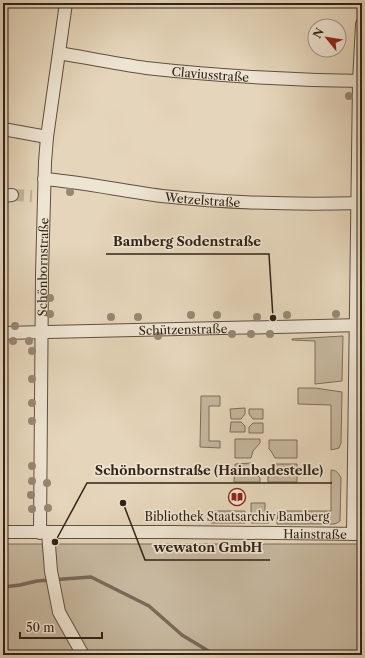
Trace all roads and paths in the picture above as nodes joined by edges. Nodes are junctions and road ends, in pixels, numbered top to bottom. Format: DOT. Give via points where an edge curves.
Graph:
graph roads {
  1 [pos="66,3"];
  2 [pos="362,24"];
  3 [pos="59,53"];
  4 [pos="361,81"];
  5 [pos="3,129"];
  6 [pos="47,137"];
  7 [pos="44,179"];
  8 [pos="360,203"];
  9 [pos="359,325"];
  10 [pos="42,331"];
  11 [pos="3,333"];
  12 [pos="3,532"];
  13 [pos="44,533"];
  14 [pos="358,534"];
  15 [pos="83,655"];
  1 -- 3 [label="street, Schönbornstraße"];
  2 -- 4 [label="street"];
  3 -- 4 [label="street, Claviusstraße" via="184,72"];
  3 -- 6 [label="street, Schönbornstraße"];
  4 -- 8 [label="street"];
  5 -- 6 [label="street"];
  6 -- 7 [label="street, Schönbornstraße"];
  7 -- 8 [label="street, Wetzelstraße" via="203,200"];
  7 -- 10 [label="street, Schönbornstraße" via="38,197"];
  8 -- 9 [label="street"];
  9 -- 10 [label="street, Schützenstraße"];
  9 -- 14 [label="street"];
  10 -- 11 [label="street, Schützenstraße"];
  10 -- 13 [label="street, Schönbornstraße"];
  12 -- 13 [label="street, Hainstraße"];
  13 -- 14 [label="street, Hainstraße"];
  13 -- 15 [label="street, Schönbornstraße" via="59,612"];
}
